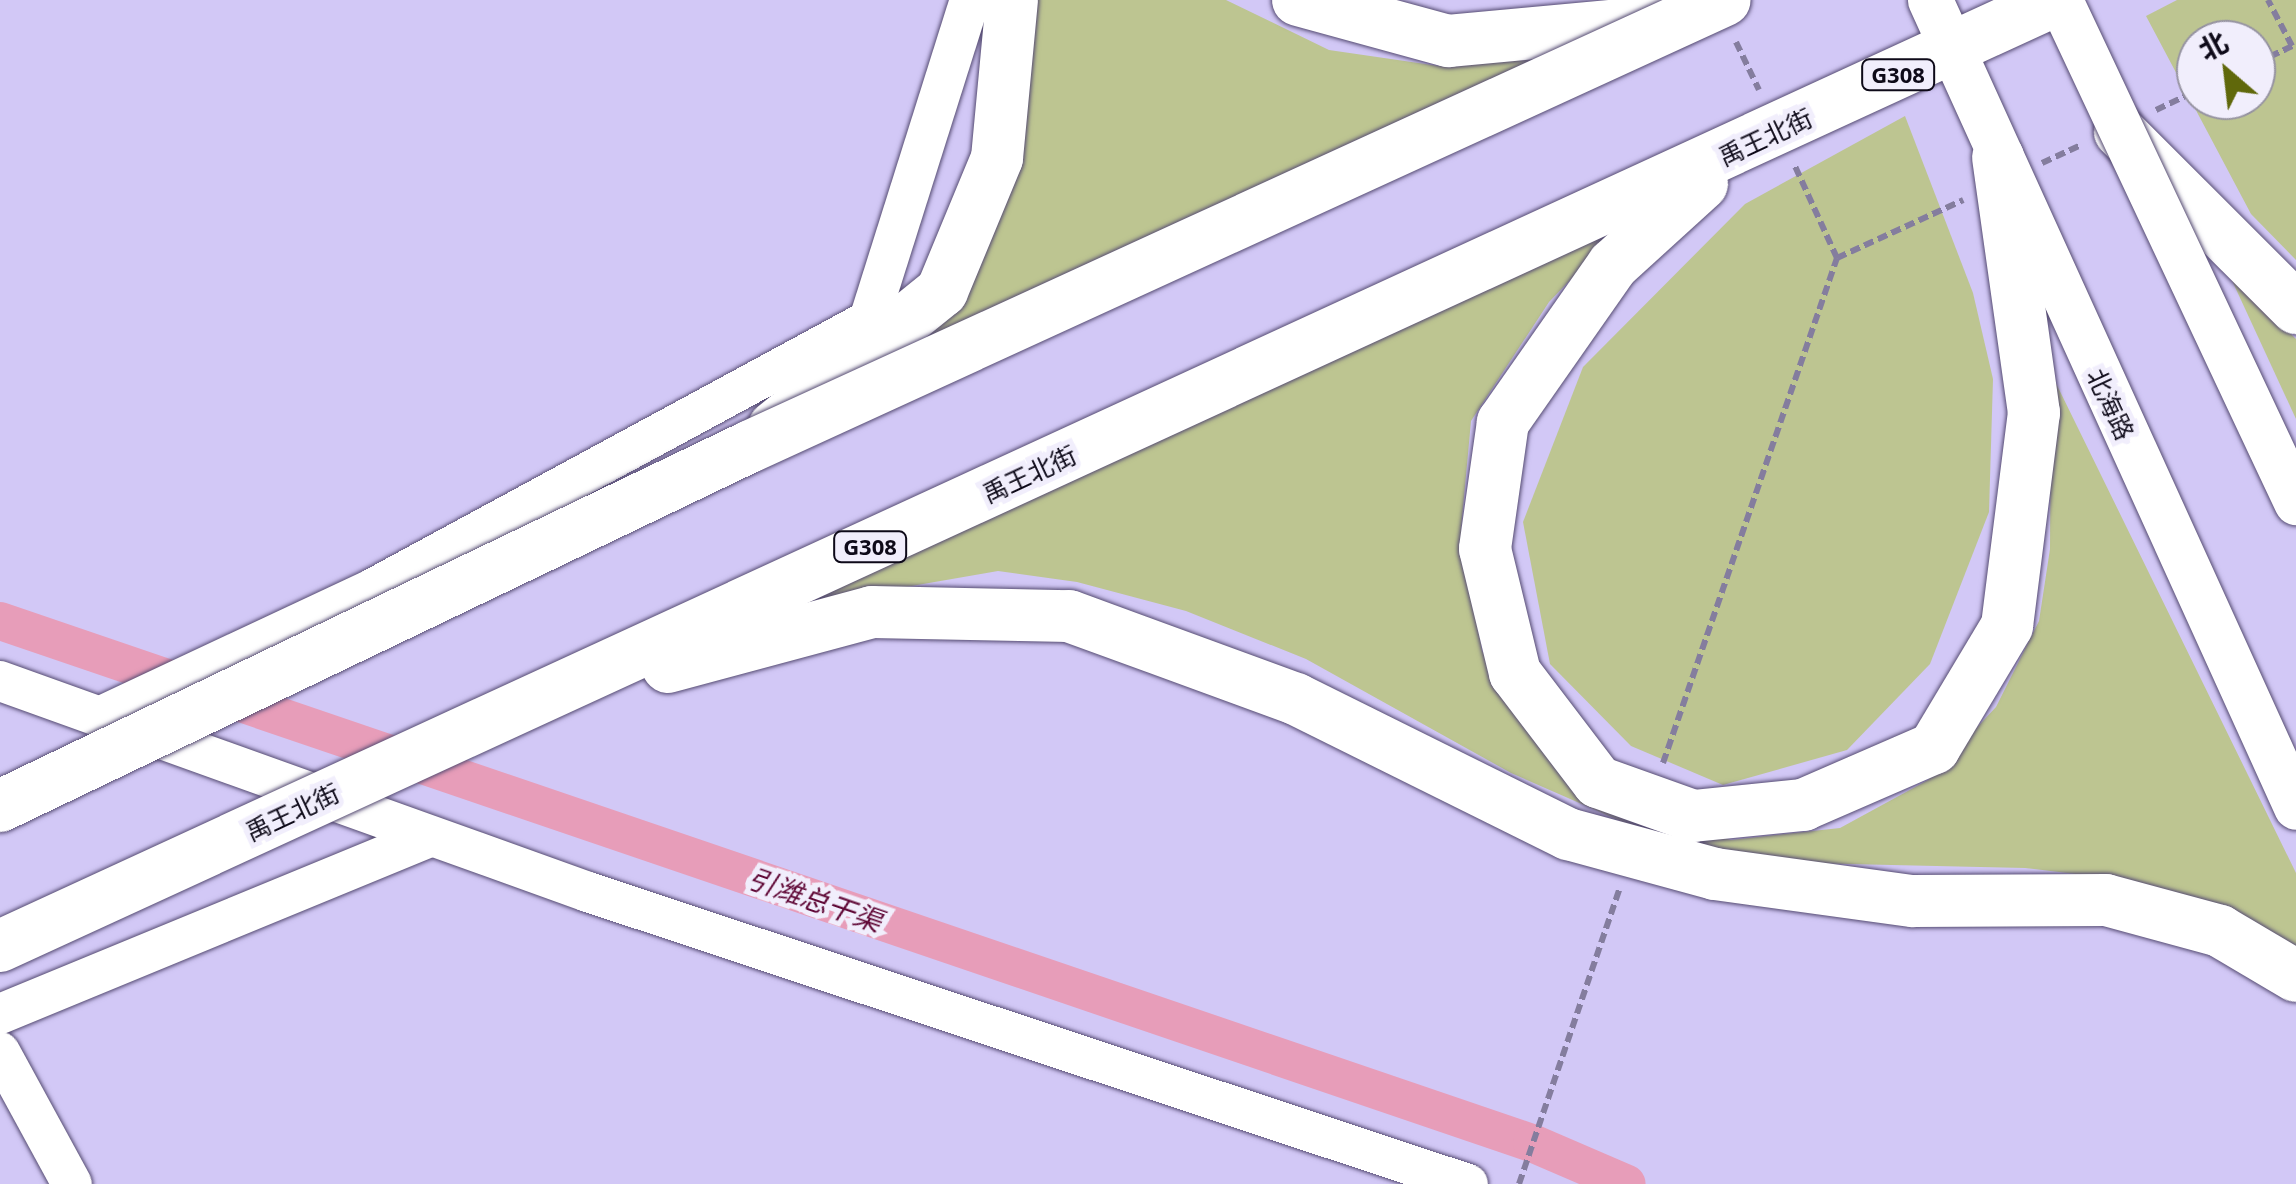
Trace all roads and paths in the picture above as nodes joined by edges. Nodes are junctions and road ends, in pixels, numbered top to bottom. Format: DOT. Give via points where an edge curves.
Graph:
graph roads {
  1 [pos="970,0"];
  2 [pos="1012,0"];
  3 [pos="1298,0"];
  4 [pos="1930,0"];
  5 [pos="2058,0"];
  6 [pos="2268,0"];
  7 [pos="1705,10"];
  8 [pos="2294,47"];
  9 [pos="2119,130"];
  10 [pos="1740,149"];
  11 [pos="1998,158"];
  12 [pos="1837,258"];
  13 [pos="2296,308"];
  14 [pos="749,447"];
  15 [pos="2296,502"];
  16 [pos="0,681"];
  17 [pos="522,707"];
  18 [pos="100,716"];
  19 [pos="1662,768"];
  20 [pos="0,806"];
  21 [pos="2296,807"];
  22 [pos="431,836"];
  23 [pos="1622,882"];
  24 [pos="0,946"];
  25 [pos="2296,976"];
  26 [pos="0,1014"];
  27 [pos="0,1052"];
  28 [pos="72,1184"];
  29 [pos="1468,1184"];
  30 [pos="1519,1184"];
  1 -- 18 [label="street" via="869,320 391,578"];
  2 -- 14 [label="highway, bridge" via="997,158 942,290"];
  3 -- 7 [label="highway" via="1448,41"];
  4 -- 11 [label="main road, 北海路, bridge"];
  5 -- 9 [label="main road, bridge"];
  5 -- 10 [label="highway, 禹王北街 / G308, bridge"];
  6 -- 8 [label="path"];
  7 -- 14 [label="highway, bridge"];
  9 -- 13 [label="highway, bridge"];
  9 -- 15 [label="main road, bridge"];
  10 -- 11 [label="highway, bridge" via="1613,265 1503,422 1485,550 1515,673 1598,782 1693,816 1803,805 1934,748 2007,626 2034,413"];
  10 -- 17 [label="highway, 禹王北街 / G308, bridge"];
  11 -- 21 [label="main road, 北海路, bridge"];
  12 -- 19 [label="path"];
  14 -- 20 [label="highway, bridge"];
  16 -- 18 [label="street"];
  17 -- 24 [label="highway, 禹王北街 / G308, bridge"];
  17 -- 25 [label="highway, bridge" via="872,612 1069,616 1296,699 1568,834 1715,874 1913,901 2106,900 2220,931"];
  18 -- 22 [label="street"];
  22 -- 26 [label="street"];
  22 -- 29 [label="street"];
  23 -- 30 [label="path"];
  27 -- 28 [label="street"];
}
